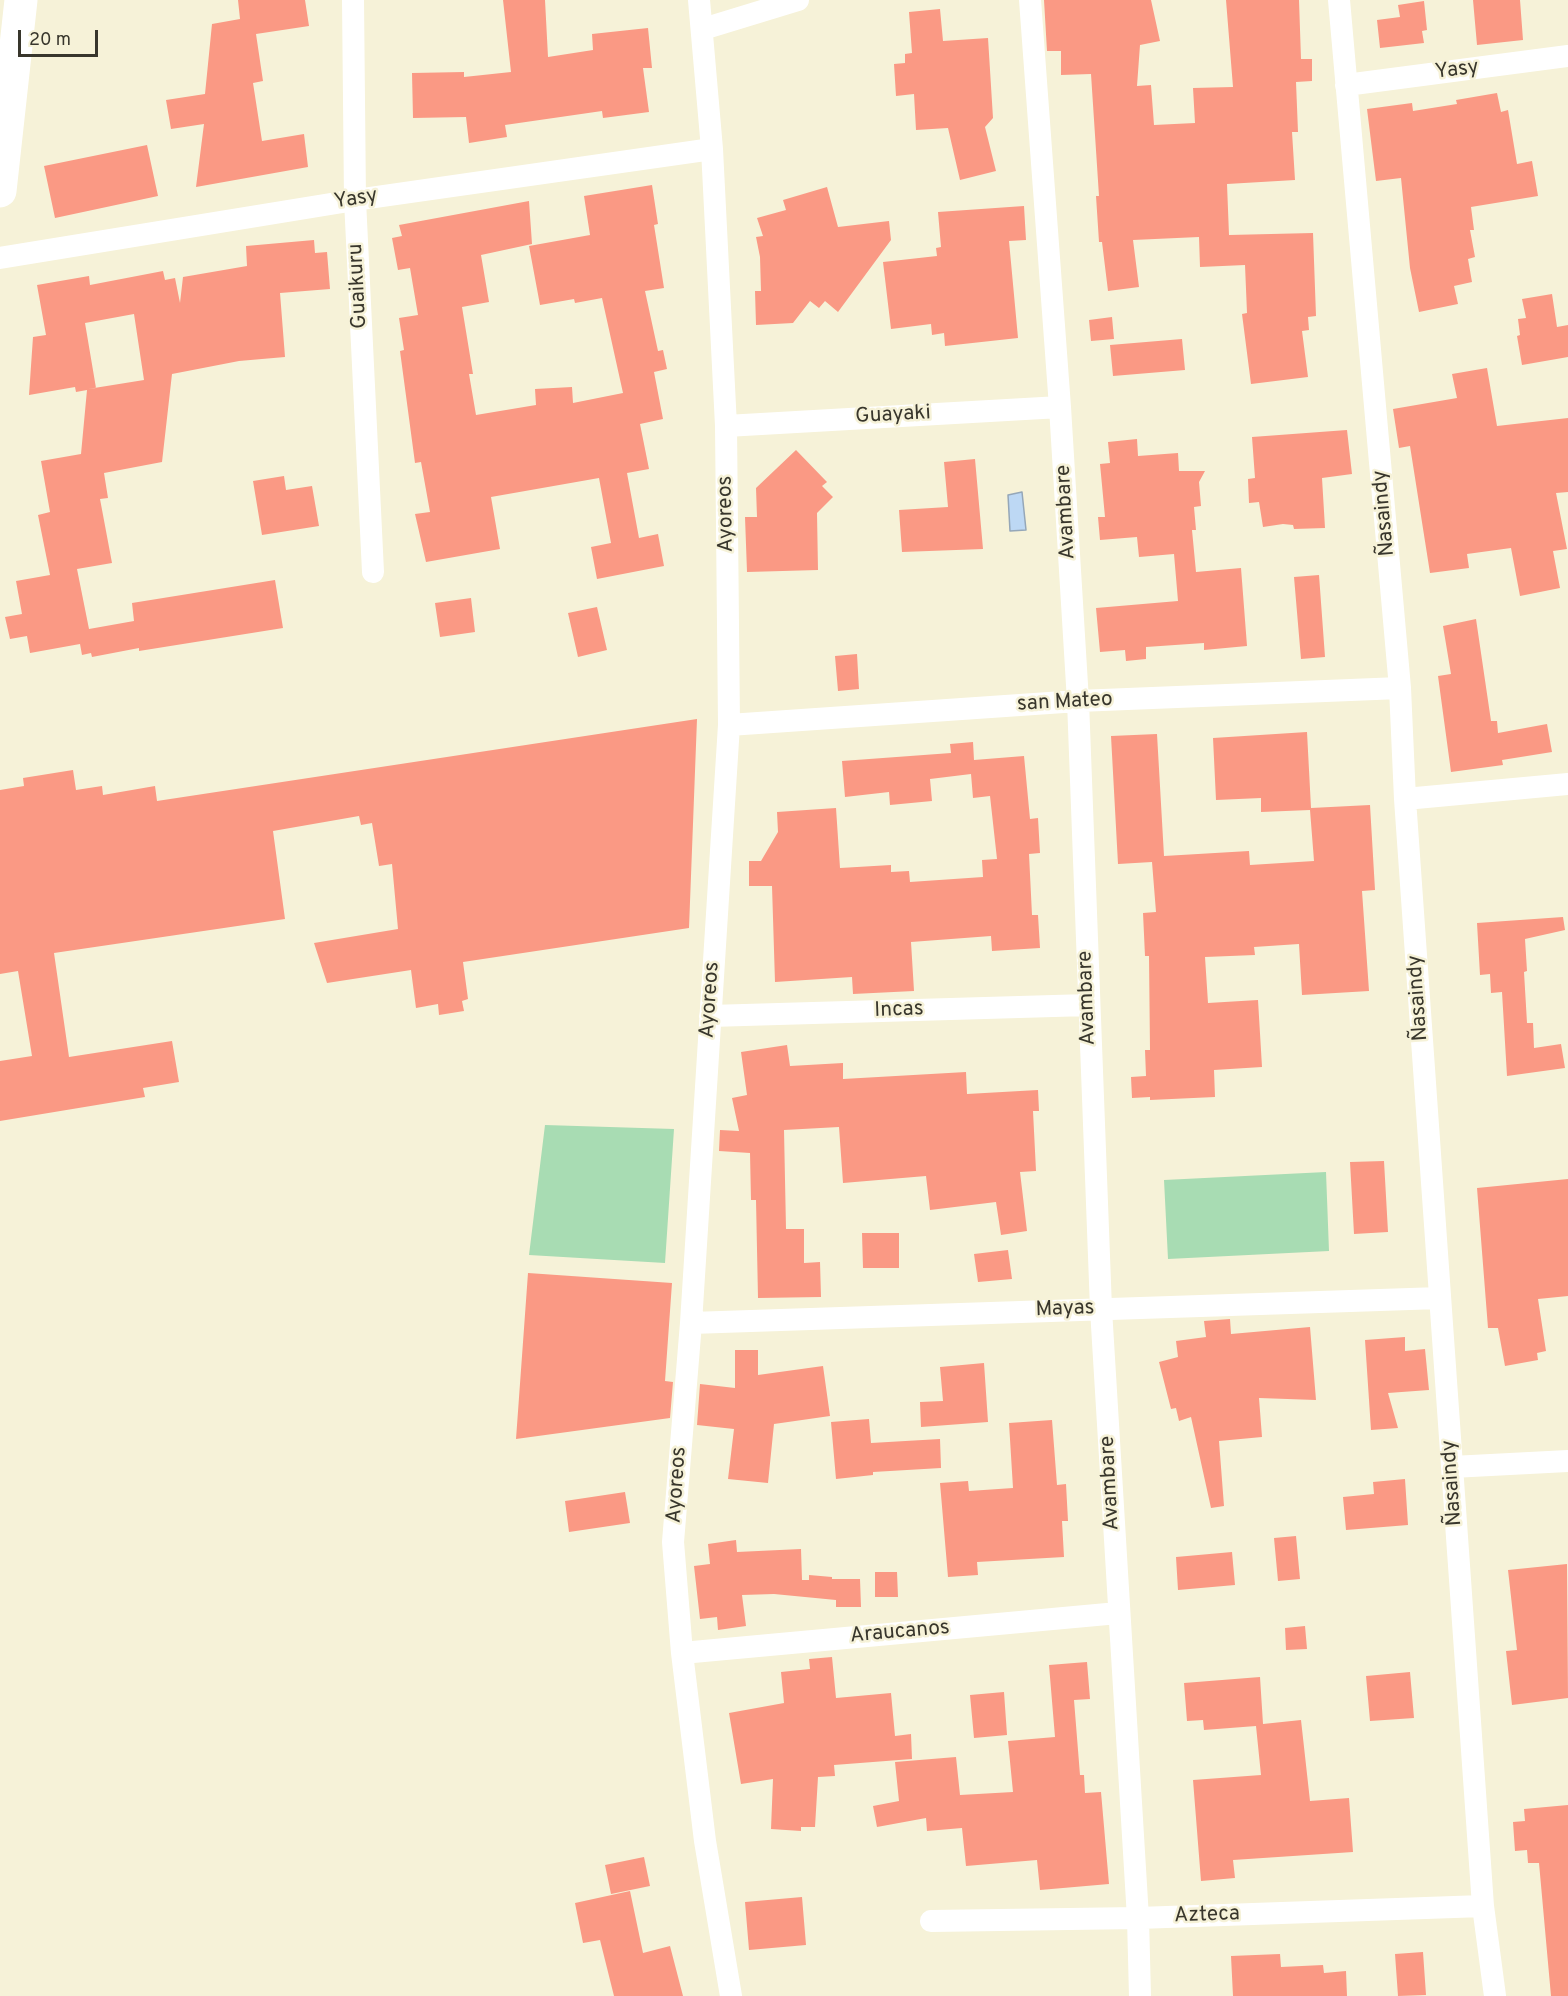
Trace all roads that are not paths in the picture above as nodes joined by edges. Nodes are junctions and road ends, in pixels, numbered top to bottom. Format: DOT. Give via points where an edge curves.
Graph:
graph roads {
  1 [pos="21,0"];
  2 [pos="353,0"];
  3 [pos="699,0"];
  4 [pos="798,0"];
  5 [pos="1030,0"];
  6 [pos="1339,0"];
  7 [pos="703,29"];
  8 [pos="1568,56"];
  9 [pos="1346,85"];
  10 [pos="712,149"];
  11 [pos="0,191"];
  12 [pos="355,200"];
  13 [pos="0,258"];
  14 [pos="1060,407"];
  15 [pos="726,426"];
  16 [pos="373,572"];
  17 [pos="1400,688"];
  18 [pos="1078,701"];
  19 [pos="729,725"];
  20 [pos="1568,784"];
  21 [pos="1405,799"];
  22 [pos="1088,1005"];
  23 [pos="710,1016"];
  24 [pos="1440,1298"];
  25 [pos="1101,1309"];
  26 [pos="691,1323"];
  27 [pos="1568,1461"];
  28 [pos="1452,1467"];
  29 [pos="1118,1613"];
  30 [pos="682,1653"];
  31 [pos="1483,1906"];
  32 [pos="1138,1918"];
  33 [pos="932,1921"];
  34 [pos="731,1996"];
  35 [pos="1140,1996"];
  36 [pos="1495,1996"];
  1 -- 11 [label="main road"];
  2 -- 12 [label="street, Guaikuru"];
  3 -- 7 [label="street, Ayoreos"];
  4 -- 7 [label="street"];
  5 -- 14 [label="street, Avambare"];
  6 -- 9 [label="street, Ñasaindy"];
  7 -- 10 [label="street, Ayoreos"];
  8 -- 9 [label="street, Yasy"];
  9 -- 17 [label="street, Ñasaindy"];
  10 -- 12 [label="street, Yasy"];
  10 -- 15 [label="street, Ayoreos"];
  12 -- 13 [label="street, Yasy"];
  12 -- 16 [label="street, Guaikuru"];
  14 -- 15 [label="street, Guayaki"];
  14 -- 18 [label="street, Avambare"];
  15 -- 19 [label="street, Ayoreos"];
  17 -- 18 [label="street, san Mateo"];
  17 -- 21 [label="street, Ñasaindy"];
  18 -- 19 [label="street, san Mateo"];
  18 -- 22 [label="street, Avambare"];
  19 -- 23 [label="street, Ayoreos"];
  20 -- 21 [label="street"];
  21 -- 24 [label="street, Ñasaindy"];
  22 -- 23 [label="street, Incas"];
  22 -- 25 [label="street, Avambare"];
  23 -- 26 [label="street, Ayoreos"];
  24 -- 25 [label="street, Mayas"];
  24 -- 28 [label="street, Ñasaindy"];
  25 -- 26 [label="street, Mayas"];
  25 -- 29 [label="street, Avambare"];
  26 -- 30 [label="street, Ayoreos" via="674,1542"];
  27 -- 28 [label="street"];
  28 -- 31 [label="street, Ñasaindy"];
  29 -- 30 [label="street, Araucanos"];
  29 -- 32 [label="street, Avambare"];
  30 -- 34 [label="street, Ayoreos" via="705,1841"];
  31 -- 32 [label="street, Azteca"];
  31 -- 36 [label="street, Ñasaindy"];
  32 -- 33 [label="street, Azteca"];
  32 -- 35 [label="street, Avambare"];
}
